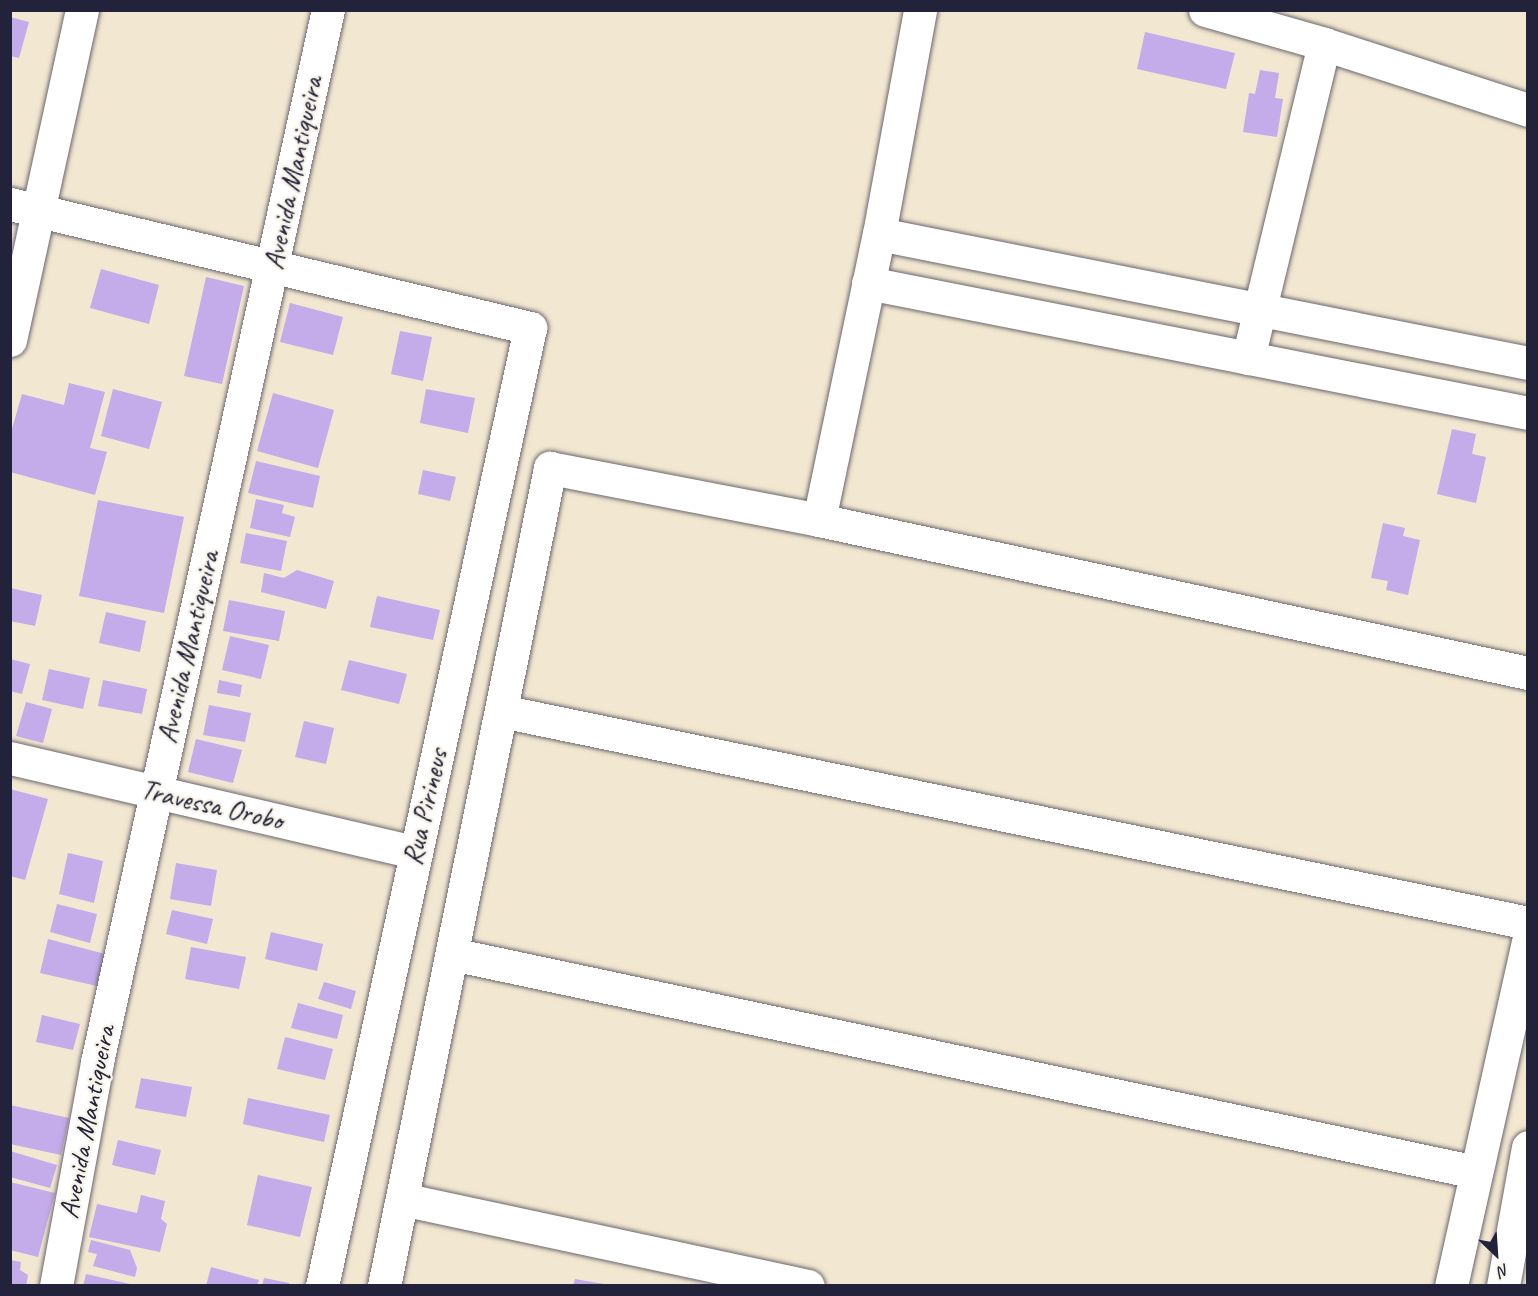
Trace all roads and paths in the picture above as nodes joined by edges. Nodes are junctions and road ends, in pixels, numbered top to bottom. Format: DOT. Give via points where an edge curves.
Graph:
graph roads {
  1 [pos="81,10"];
  2 [pos="328,10"];
  3 [pos="920,10"];
  4 [pos="1205,10"];
  5 [pos="1324,44"];
  6 [pos="1527,110"];
  7 [pos="25,208"];
  8 [pos="879,234"];
  9 [pos="274,264"];
  10 [pos="868,283"];
  11 [pos="1258,309"];
  12 [pos="10,340"];
  13 [pos="1248,358"];
  14 [pos="1527,363"];
  15 [pos="1527,413"];
  16 [pos="819,520"];
  17 [pos="1527,674"];
  18 [pos="501,711"];
  19 [pos="10,758"];
  20 [pos="156,792"];
  21 [pos="414,852"];
  22 [pos="1527,923"];
  23 [pos="1527,942"];
  24 [pos="452,954"];
  25 [pos="1527,1147"];
  26 [pos="1476,1172"];
  27 [pos="402,1198"];
  28 [pos="56,1286"];
  29 [pos="322,1286"];
  30 [pos="384,1286"];
  31 [pos="808,1286"];
  32 [pos="1451,1286"];
  33 [pos="1503,1286"];
  1 -- 7 [label="street"];
  2 -- 9 [label="street, Avenida Mantiqueira"];
  3 -- 8 [label="street"];
  4 -- 5 [label="street"];
  5 -- 6 [label="street"];
  5 -- 11 [label="street"];
  7 -- 9 [label="street"];
  7 -- 12 [label="street"];
  8 -- 10 [label="street"];
  8 -- 11 [label="street"];
  9 -- 20 [label="street, Avenida Mantiqueira"];
  9 -- 21 [label="street, Rua Pirineus" via="530,328"];
  10 -- 13 [label="street"];
  10 -- 16 [label="street"];
  11 -- 13 [label="street"];
  11 -- 14 [label="street"];
  13 -- 15 [label="street"];
  16 -- 17 [label="street"];
  16 -- 18 [label="street" via="550,468"];
  18 -- 22 [label="street"];
  18 -- 24 [label="street"];
  19 -- 20 [label="street, Travessa Orobo"];
  20 -- 21 [label="street, Travessa Orobo"];
  20 -- 28 [label="street, Avenida Mantiqueira" via="97,1062"];
  21 -- 29 [label="street, Rua Pirineus"];
  23 -- 26 [label="street"];
  24 -- 26 [label="street"];
  24 -- 27 [label="street"];
  25 -- 33 [label="street"];
  26 -- 32 [label="street"];
  27 -- 30 [label="street"];
  27 -- 31 [label="street"];
}
